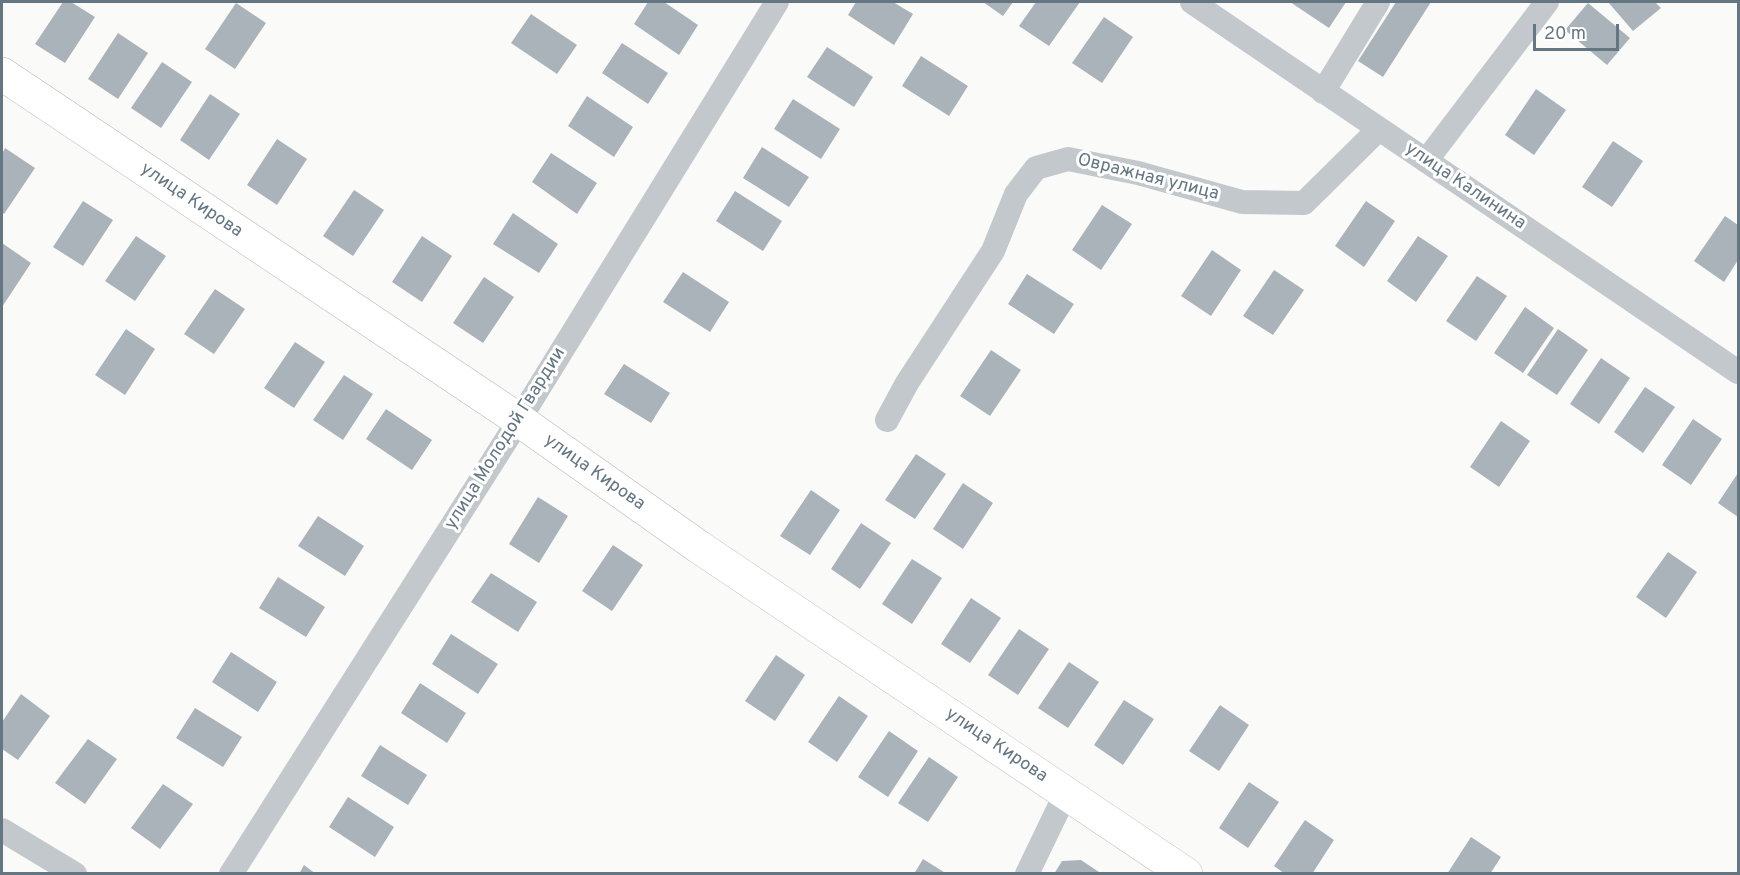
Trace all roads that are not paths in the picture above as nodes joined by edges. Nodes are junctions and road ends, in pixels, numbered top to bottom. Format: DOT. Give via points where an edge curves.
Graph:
graph roads {
  1 [pos="777,2"];
  2 [pos="1192,2"];
  3 [pos="1378,2"];
  4 [pos="1546,2"];
  5 [pos="2,75"];
  6 [pos="1323,92"];
  7 [pos="1379,129"];
  8 [pos="1426,161"];
  9 [pos="1738,372"];
  10 [pos="519,420"];
  11 [pos="887,420"];
  12 [pos="1066,793"];
  13 [pos="2,830"];
  14 [pos="75,873"];
  15 [pos="231,873"];
  16 [pos="1027,873"];
  17 [pos="1186,873"];
  1 -- 10 [label="street, улица Молодой Гвардии"];
  2 -- 6 [label="street, улица Калинина"];
  3 -- 6 [label="street"];
  4 -- 8 [label="street"];
  5 -- 10 [label="street, улица Кирова"];
  6 -- 7 [label="street, улица Калинина"];
  7 -- 8 [label="street, улица Калинина"];
  7 -- 11 [label="street, Овражная улица" via="1304,203 1242,202 1138,173 1068,159 1036,168 1016,194 993,251"];
  8 -- 9 [label="street, улица Калинина"];
  10 -- 12 [label="street, улица Кирова" via="699,547"];
  10 -- 15 [label="street, улица Молодой Гвардии"];
  12 -- 16 [label="street"];
  12 -- 17 [label="street, улица Кирова"];
  13 -- 14 [label="street"];
}
